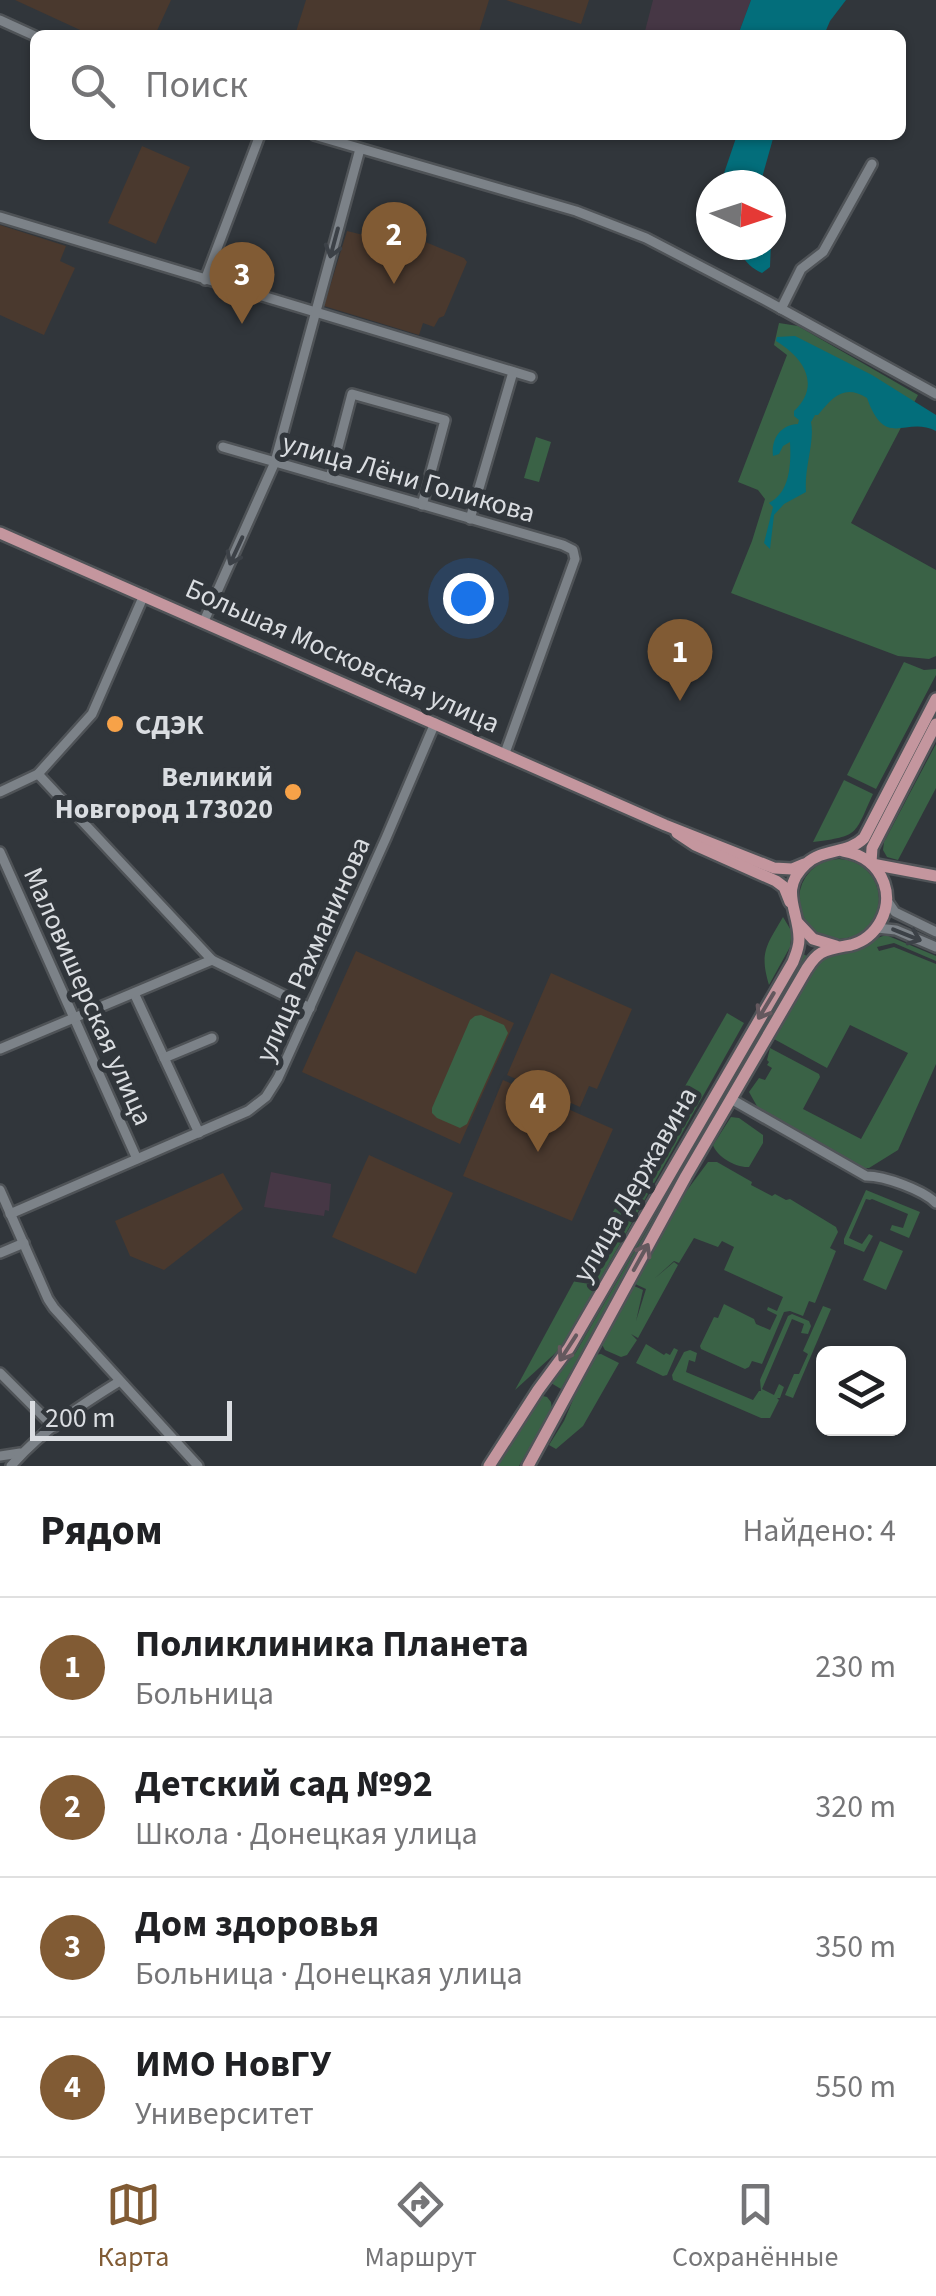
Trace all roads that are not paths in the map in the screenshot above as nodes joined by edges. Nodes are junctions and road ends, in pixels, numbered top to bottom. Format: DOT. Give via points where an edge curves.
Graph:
graph roads {
  1 [pos="0,20"];
  2 [pos="30,34"];
  3 [pos="258,140"];
  4 [pos="332,140"];
  5 [pos="360,148"];
  6 [pos="872,164"];
  7 [pos="0,217"];
  8 [pos="205,280"];
  9 [pos="781,309"];
  10 [pos="315,314"];
  11 [pos="513,372"];
  12 [pos="530,377"];
  13 [pos="936,394"];
  14 [pos="223,447"];
  15 [pos="275,462"];
  16 [pos="330,478"];
  17 [pos="422,505"];
  18 [pos="470,518"];
  19 [pos="0,532"];
  20 [pos="144,595"];
  21 [pos="204,621"];
  22 [pos="936,698"];
  23 [pos="434,722"];
  24 [pos="936,724"];
  25 [pos="504,753"];
  26 [pos="38,774"];
  27 [pos="0,792"];
  28 [pos="666,824"];
  29 [pos="0,852"];
  30 [pos="828,852"];
  31 [pos="812,859"];
  32 [pos="871,864"];
  33 [pos="899,869"];
  34 [pos="936,876"];
  35 [pos="886,899"];
  36 [pos="794,914"];
  37 [pos="876,928"];
  38 [pos="936,932"];
  39 [pos="840,946"];
  40 [pos="936,947"];
  41 [pos="212,960"];
  42 [pos="134,993"];
  43 [pos="310,1008"];
  44 [pos="74,1018"];
  45 [pos="212,1038"];
  46 [pos="0,1049"];
  47 [pos="164,1058"];
  48 [pos="732,1098"];
  49 [pos="199,1132"];
  50 [pos="137,1159"];
  51 [pos="672,1168"];
  52 [pos="686,1176"];
  53 [pos="0,1190"];
  54 [pos="936,1203"];
  55 [pos="10,1214"];
  56 [pos="24,1242"];
  57 [pos="0,1254"];
  58 [pos="0,1374"];
  59 [pos="120,1381"];
  60 [pos="538,1390"];
  61 [pos="561,1406"];
  62 [pos="54,1426"];
  63 [pos="22,1453"];
  64 [pos="0,1456"];
  65 [pos="11,1466"];
  66 [pos="198,1466"];
  67 [pos="489,1466"];
  68 [pos="528,1466"];
  1 -- 2 [label="street"];
  3 -- 8 [label="street"];
  4 -- 5 [label="street"];
  5 -- 9 [label="street" via="609,223"];
  5 -- 10 [label="street, one-way"];
  6 -- 9 [label="street"];
  7 -- 8 [label="street"];
  8 -- 10 [label="street"];
  9 -- 13 [label="street"];
  10 -- 11 [label="street"];
  10 -- 15 [label="street"];
  11 -- 12 [label="street"];
  11 -- 18 [label="street"];
  14 -- 15 [label="street, улица Лёни Голикова"];
  15 -- 16 [label="street, улица Лёни Голикова"];
  15 -- 21 [label="street, one-way"];
  16 -- 17 [label="street, улица Лёни Голикова"];
  16 -- 17 [label="street" via="352,394 406,407 445,420"];
  17 -- 18 [label="street, улица Лёни Голикова"];
  18 -- 25 [label="street, улица Лёни Голикова" via="567,546 575,559"];
  19 -- 20 [label="main road, Большая Московская улица"];
  20 -- 21 [label="main road, Большая Московская улица"];
  20 -- 26 [label="street" via="92,714"];
  21 -- 23 [label="main road, Большая Московская улица"];
  22 -- 30 [label="main road" via="864,838"];
  23 -- 25 [label="main road, Большая Московская улица"];
  23 -- 43 [label="street, улица Рахманинова"];
  24 -- 32 [label="main road" via="872,848"];
  25 -- 28 [label="main road, Большая Московская улица"];
  26 -- 27 [label="street"];
  26 -- 41 [label="street"];
  28 -- 31 [label="main road, Большая Московская улица" via="774,868"];
  28 -- 36 [label="main road, Большая Московская улица" via="695,846 776,880"];
  29 -- 44 [label="street, Маловишерская улица"];
  30 -- 31 [label="main road"];
  30 -- 32 [label="main road"];
  31 -- 36 [label="main road, улица Державина" via="794,881"];
  32 -- 33 [label="main road"];
  32 -- 35 [label="main road"];
  33 -- 34 [label="main road"];
  33 -- 35 [label="main road"];
  35 -- 37 [label="main road"];
  35 -- 38 [label="street" via="903,917"];
  36 -- 39 [label="main road" via="813,939"];
  36 -- 51 [label="main road, улица Державина, one-way" via="800,935 793,962"];
  37 -- 39 [label="main road, улица Державина"];
  37 -- 40 [label="street, one-way"];
  39 -- 48 [label="main road, улица Державина" via="816,956 806,970"];
  41 -- 42 [label="street"];
  41 -- 43 [label="street"];
  42 -- 44 [label="street"];
  42 -- 47 [label="street"];
  43 -- 49 [label="street, улица Рахманинова" via="266,1098"];
  44 -- 46 [label="street"];
  44 -- 50 [label="street, Маловишерская улица"];
  45 -- 47 [label="street"];
  47 -- 49 [label="street"];
  48 -- 52 [label="main road, улица Державина"];
  48 -- 54 [label="street" via="866,1176"];
  49 -- 50 [label="street, улица Рахманинова"];
  50 -- 55 [label="street, улица Рахманинова"];
  51 -- 52 [label="main road"];
  51 -- 60 [label="main road, улица Державина, one-way"];
  61 -- 52 [label="main road, улица Державина, one-way"];
  53 -- 55 [label="street"];
  55 -- 56 [label="street"];
  56 -- 57 [label="street"];
  56 -- 59 [label="street" via="48,1298"];
  58 -- 62 [label="street"];
  59 -- 62 [label="street"];
  59 -- 66 [label="street"];
  60 -- 61 [label="main road"];
  60 -- 67 [label="main road, улица Державина"];
  61 -- 68 [label="main road, улица Державина"];
  62 -- 63 [label="street"];
  63 -- 64 [label="street"];
  63 -- 65 [label="street"];
}
